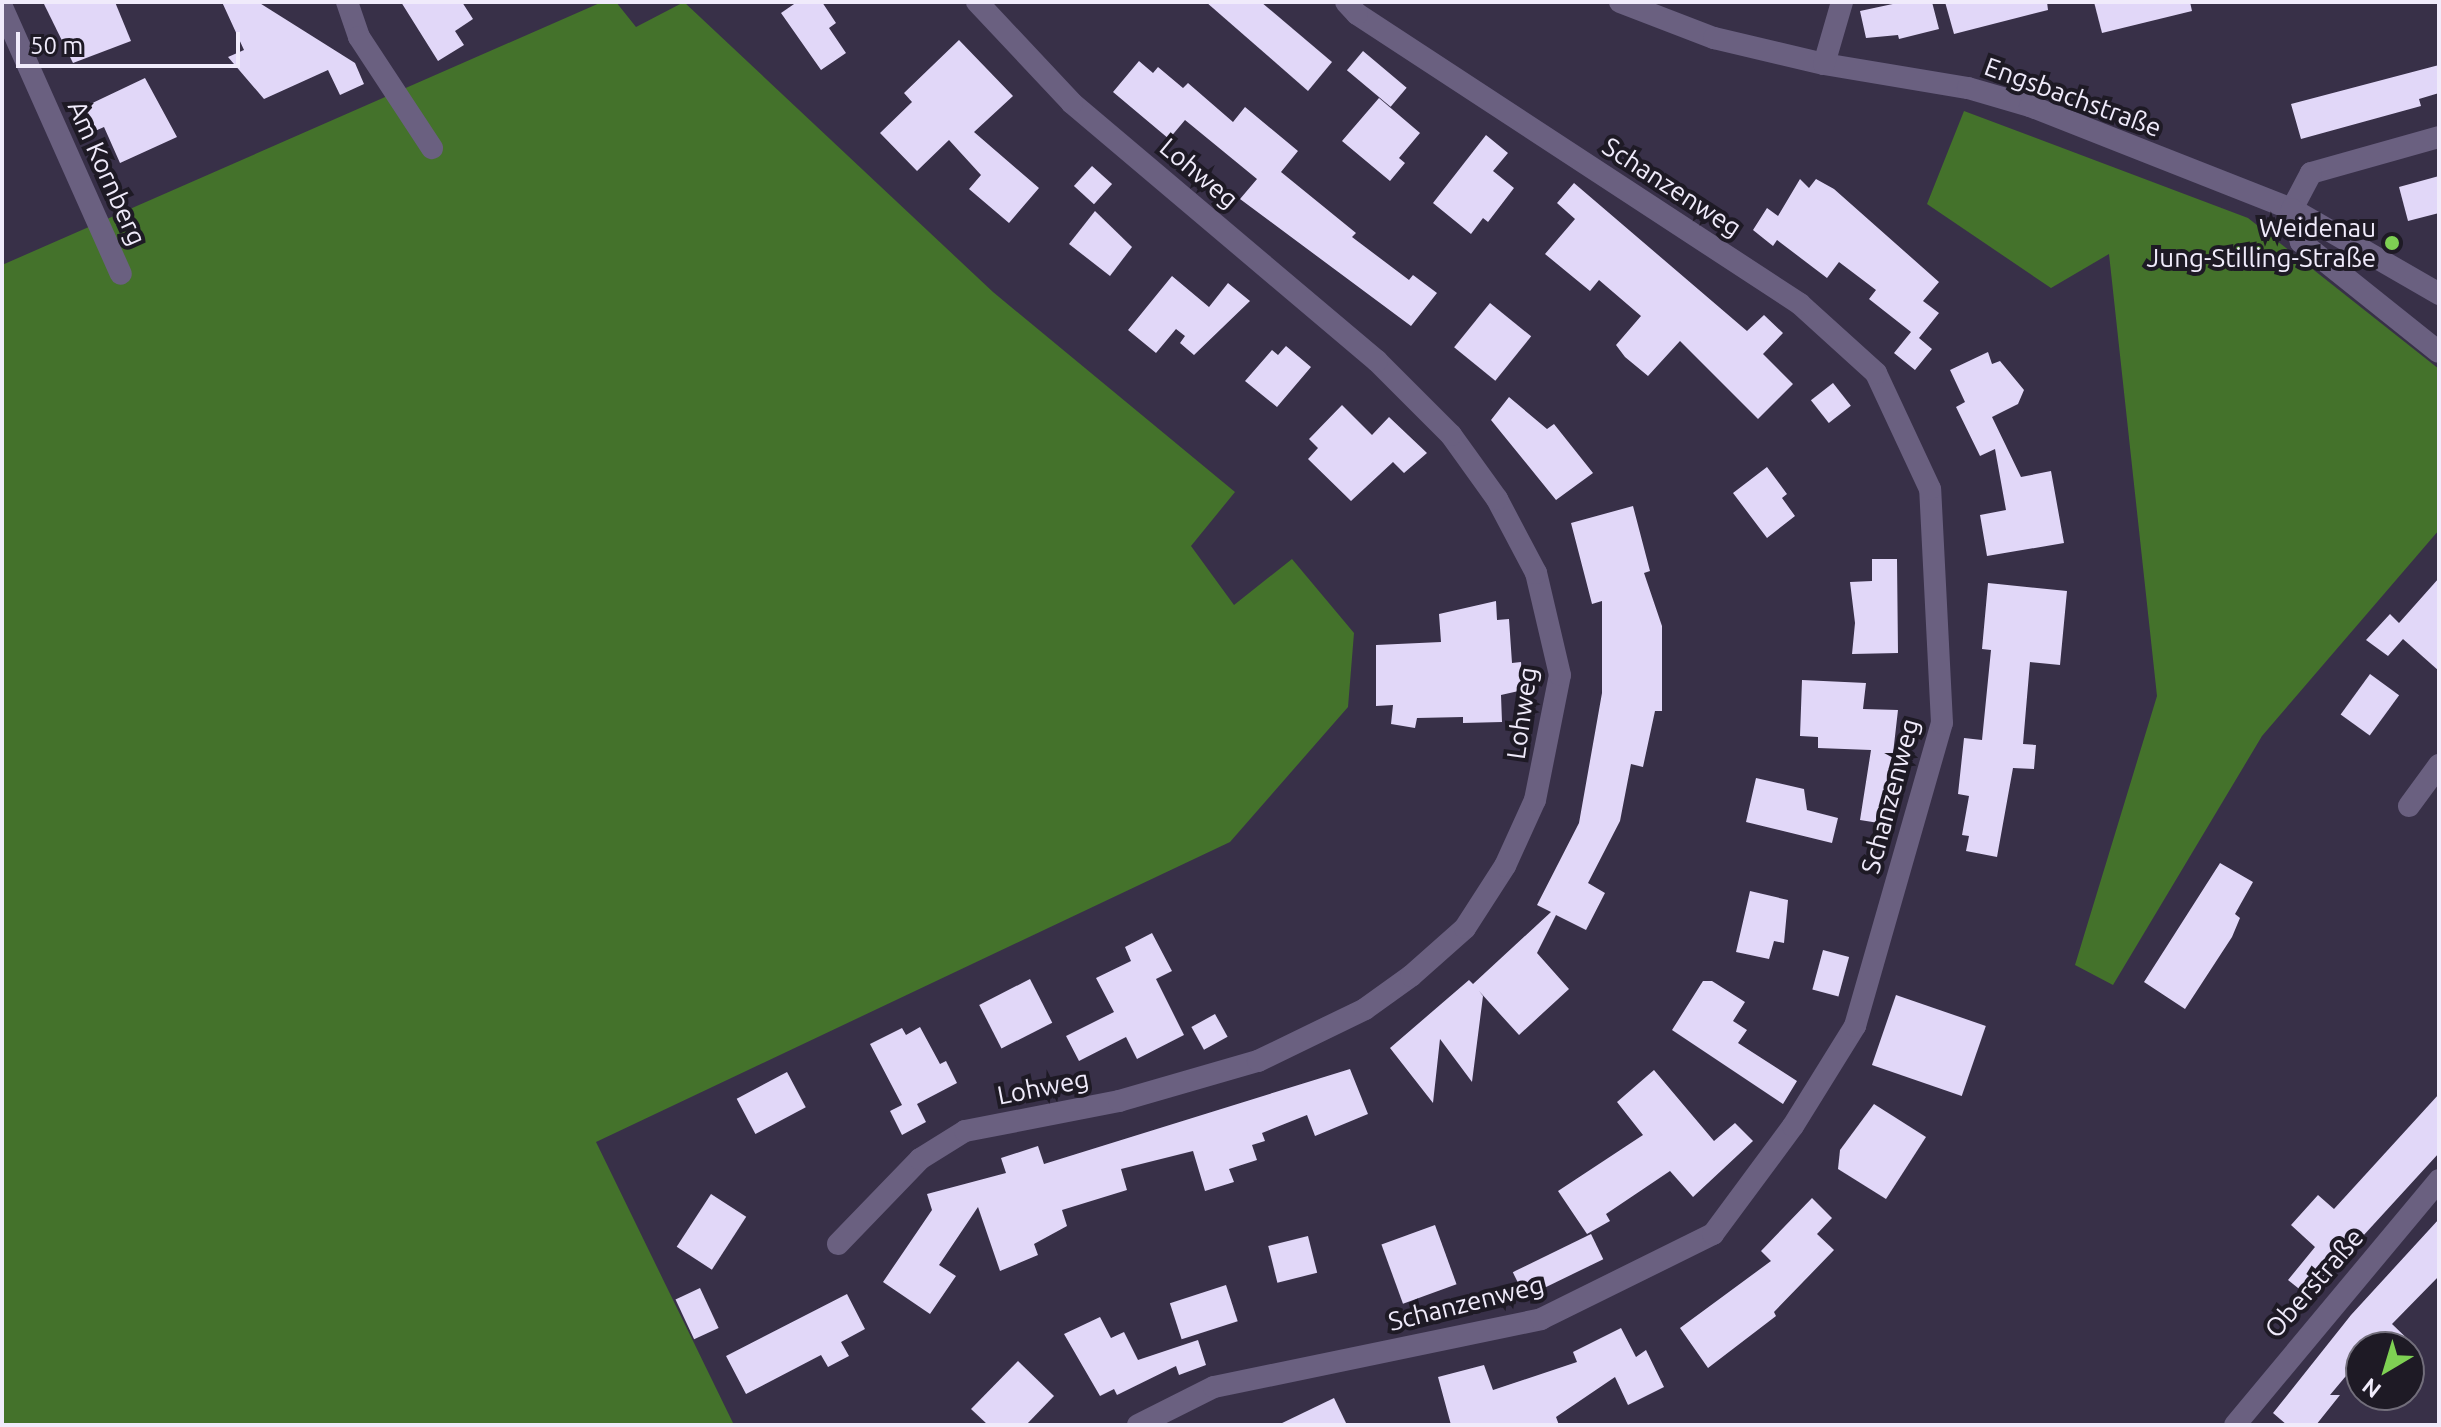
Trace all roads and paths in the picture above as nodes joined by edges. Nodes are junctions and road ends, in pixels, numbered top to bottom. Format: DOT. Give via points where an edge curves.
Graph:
graph roads {
  1 [pos="347,2"];
  2 [pos="977,2"];
  3 [pos="1346,2"];
  4 [pos="1620,2"];
  5 [pos="1842,2"];
  6 [pos="2,7"];
  7 [pos="1824,64"];
  8 [pos="2439,137"];
  9 [pos="432,148"];
  10 [pos="2292,209"];
  11 [pos="121,274"];
  12 [pos="2439,294"];
  13 [pos="2439,352"];
  14 [pos="2439,765"];
  15 [pos="2409,806"];
  16 [pos="2439,1180"];
  17 [pos="838,1244"];
  18 [pos="1138,1425"];
  19 [pos="2235,1425"];
  1 -- 9 [label="street" via="359,37"];
  2 -- 17 [label="street, Lohweg" via="1072,103 1377,361 1451,435 1497,499 1536,573 1560,675 1535,800 1505,866 1465,928 1411,976 1365,1009 1258,1061 1119,1101 965,1131 920,1159"];
  3 -- 18 [label="street, Schanzenweg" via="1800,304 1876,373 1930,489 1942,723 1855,1026 1793,1126 1713,1234 1541,1319 1214,1387"];
  4 -- 7 [label="street, Engsbachstraße" via="1714,38"];
  5 -- 7 [label="street"];
  6 -- 11 [label="street, Am Kornberg"];
  7 -- 10 [label="street, Engsbachstraße" via="1968,88 2030,106"];
  8 -- 10 [label="street" via="2311,173"];
  10 -- 12 [label="street, Engsbachstraße"];
  10 -- 13 [label="street" via="2301,242"];
  14 -- 15 [label="street"];
  16 -- 19 [label="street, Oberstraße"];
}
